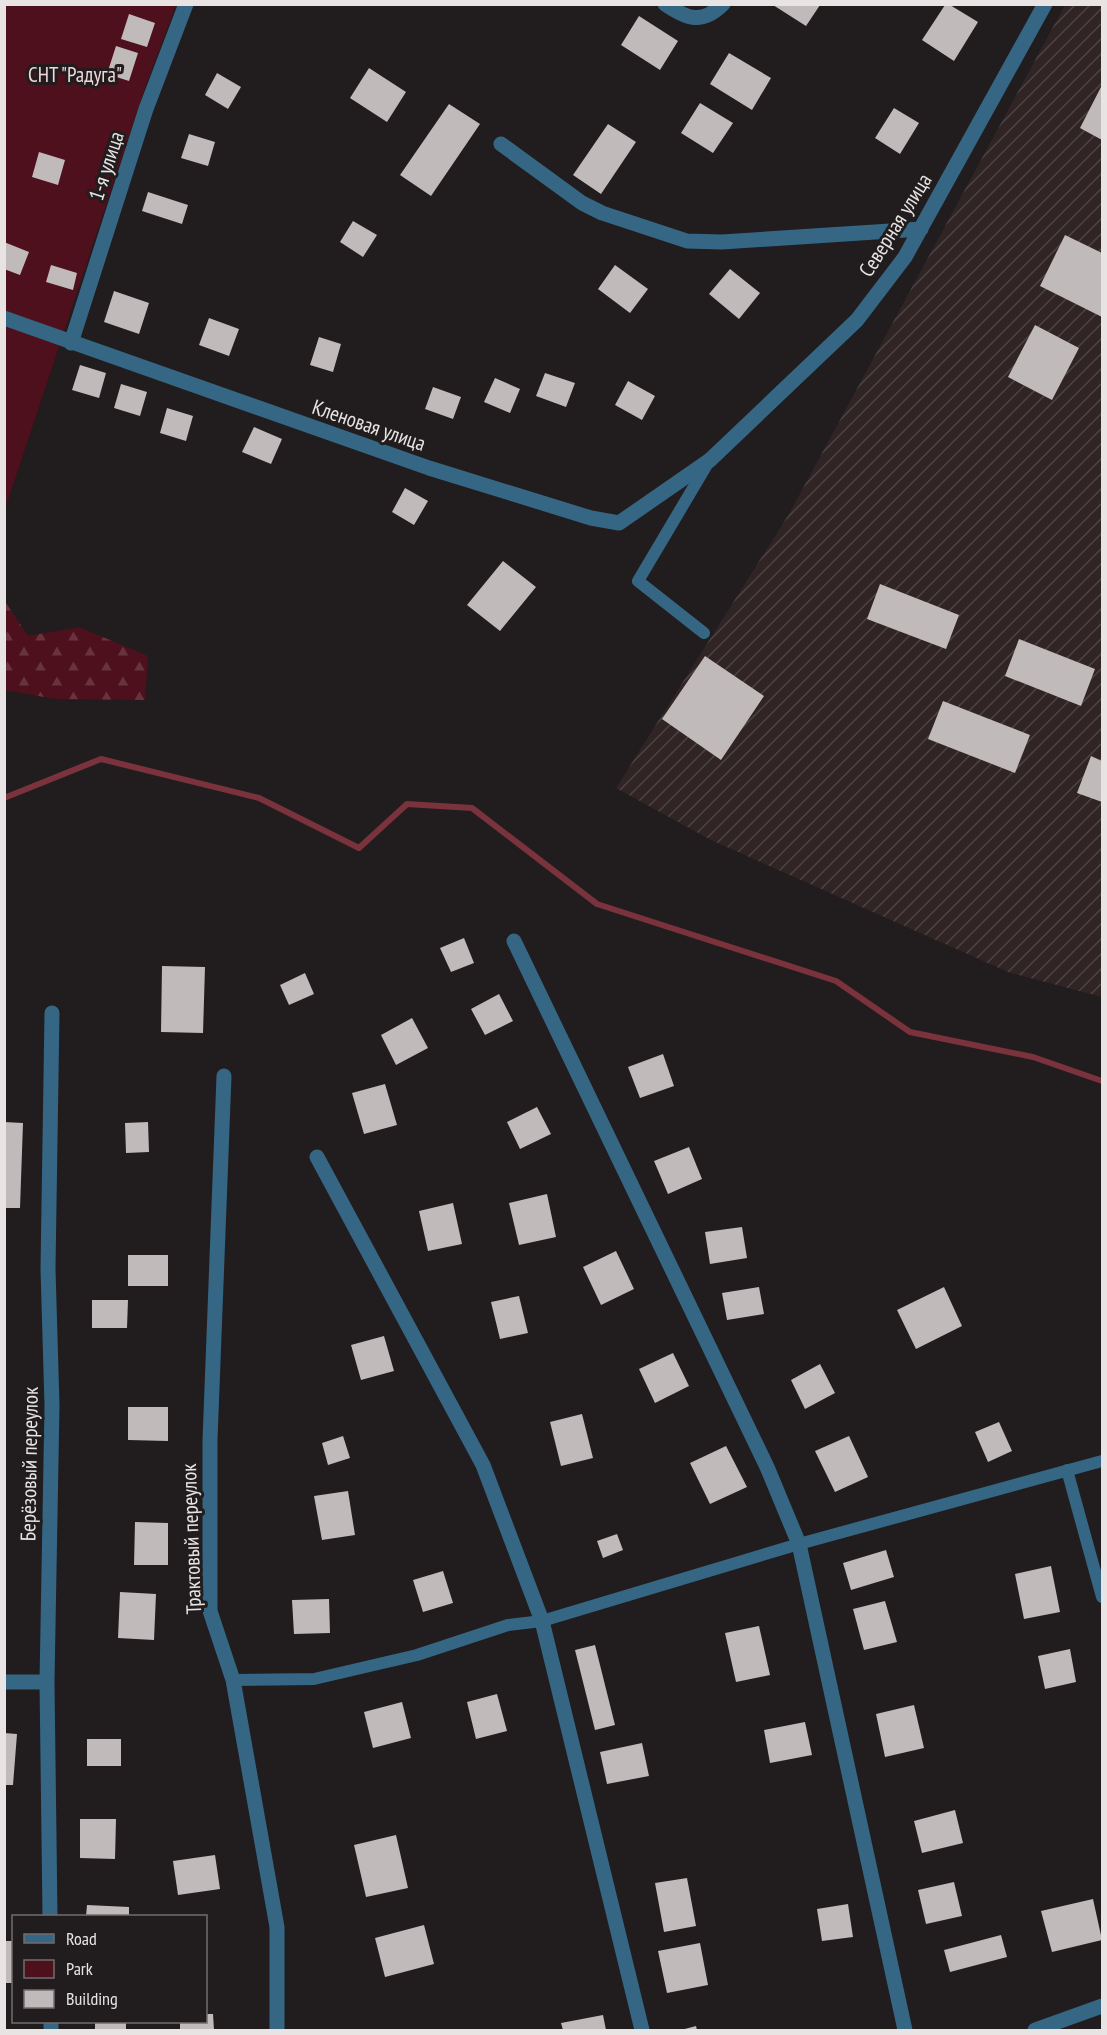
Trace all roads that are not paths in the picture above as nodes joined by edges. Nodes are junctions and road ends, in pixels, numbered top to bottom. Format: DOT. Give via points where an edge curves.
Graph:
graph roads {
  1 [pos="186,4"];
  2 [pos="665,4"];
  3 [pos="1045,4"];
  4 [pos="722,5"];
  5 [pos="501,144"];
  6 [pos="921,229"];
  7 [pos="4,318"];
  8 [pos="71,343"];
  9 [pos="710,460"];
  10 [pos="704,633"];
  11 [pos="514,941"];
  12 [pos="52,1013"];
  13 [pos="224,1076"];
  14 [pos="317,1157"];
  15 [pos="1102,1461"];
  16 [pos="1066,1470"];
  17 [pos="799,1544"];
  18 [pos="1102,1598"];
  19 [pos="542,1621"];
  20 [pos="233,1680"];
  21 [pos="4,1682"];
  22 [pos="47,1682"];
  23 [pos="50,1915"];
  24 [pos="1102,2006"];
  25 [pos="277,2031"];
  26 [pos="642,2031"];
  27 [pos="905,2031"];
  28 [pos="1035,2031"];
  1 -- 8 [label="street, 1-я улица" via="146,108"];
  2 -- 4 [label="street" via="693,19 711,15"];
  3 -- 6 [label="street, Северная улица"];
  5 -- 6 [label="street" via="602,213 687,241 722,243"];
  6 -- 9 [label="street, Северная улица" via="905,257 857,320"];
  7 -- 8 [label="street, Кленовая улица"];
  8 -- 9 [label="street, Кленовая улица" via="429,468 591,519 618,523"];
  9 -- 10 [label="lane" via="638,581"];
  11 -- 17 [label="street" via="767,1467"];
  12 -- 22 [label="street, Берёзовый переулок"];
  13 -- 20 [label="street, Трактовый переулок" via="210,1440 210,1611"];
  14 -- 19 [label="street" via="483,1465"];
  15 -- 16 [label="lane"];
  16 -- 17 [label="lane"];
  16 -- 18 [label="lane"];
  17 -- 19 [label="lane"];
  17 -- 27 [label="street"];
  19 -- 20 [label="lane" via="508,1624 417,1655 314,1678"];
  19 -- 26 [label="street"];
  20 -- 25 [label="street, Трактовый переулок" via="277,1927"];
  21 -- 22 [label="street"];
  22 -- 23 [label="street, Берёзовый переулок"];
  24 -- 28 [label="street"];
}
